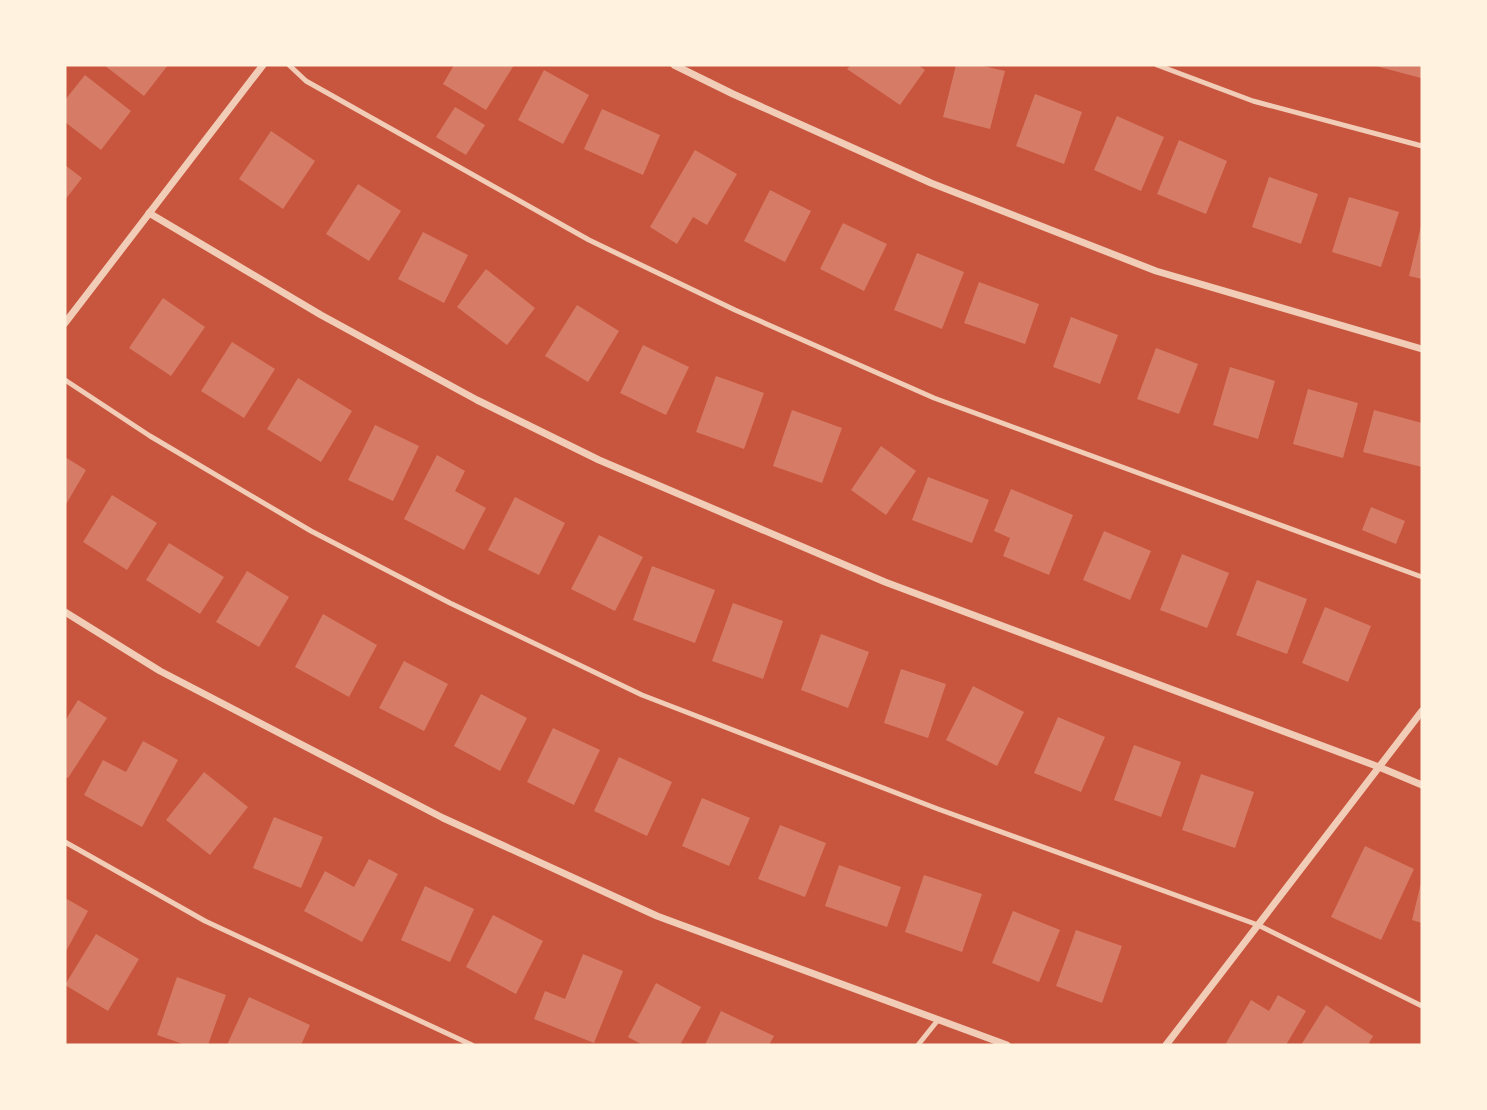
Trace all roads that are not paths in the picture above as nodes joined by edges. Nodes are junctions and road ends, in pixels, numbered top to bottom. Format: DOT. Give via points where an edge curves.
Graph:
graph roads {
  1 [pos="263,65"];
  2 [pos="289,65"];
  3 [pos="674,65"];
  4 [pos="1157,65"];
  5 [pos="1422,146"];
  6 [pos="149,213"];
  7 [pos="65,323"];
  8 [pos="1422,349"];
  9 [pos="65,380"];
  10 [pos="1422,577"];
  11 [pos="65,612"];
  12 [pos="1422,711"];
  13 [pos="1379,766"];
  14 [pos="1422,785"];
  15 [pos="65,842"];
  16 [pos="1258,925"];
  17 [pos="1422,1006"];
  18 [pos="938,1020"];
  19 [pos="472,1045"];
  20 [pos="918,1045"];
  21 [pos="1007,1045"];
  22 [pos="1166,1045"];
  1 -- 6 [label="street"];
  2 -- 10 [label="lane" via="306,81 589,240 735,310 934,398"];
  3 -- 8 [label="street" via="932,183 1156,271"];
  4 -- 5 [label="lane" via="1253,100"];
  6 -- 7 [label="street"];
  6 -- 13 [label="street" via="321,315 599,460 886,582"];
  9 -- 16 [label="lane" via="311,531 642,695"];
  11 -- 18 [label="street" via="160,671 443,818 657,916"];
  12 -- 13 [label="street"];
  13 -- 14 [label="street"];
  13 -- 16 [label="street"];
  15 -- 19 [label="lane" via="205,921"];
  16 -- 17 [label="lane"];
  16 -- 22 [label="street"];
  18 -- 20 [label="lane"];
  18 -- 21 [label="street"];
}
